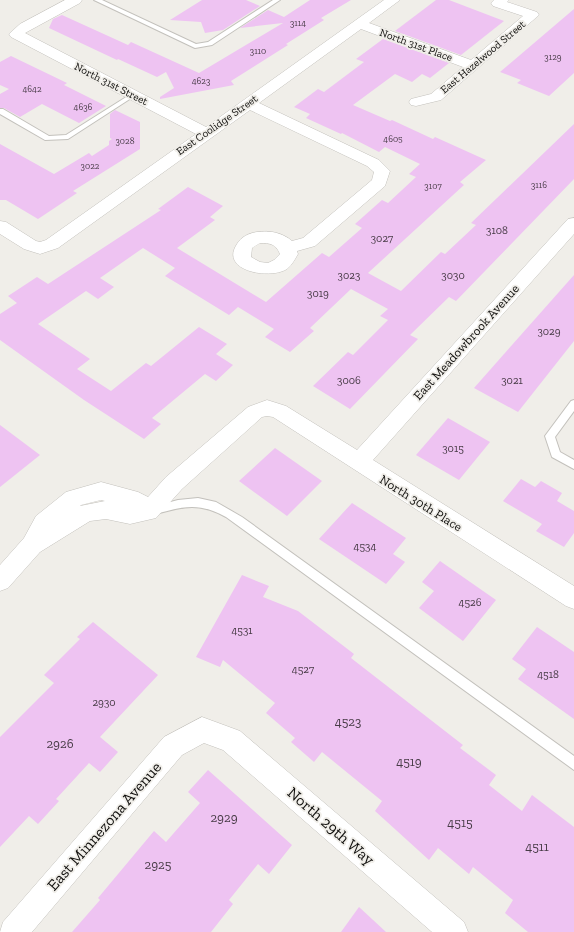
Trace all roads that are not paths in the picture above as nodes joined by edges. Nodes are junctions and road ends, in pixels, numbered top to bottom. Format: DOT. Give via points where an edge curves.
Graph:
graph roads {
  1 [pos="75,0"];
  2 [pos="98,0"];
  3 [pos="277,0"];
  4 [pos="393,0"];
  5 [pos="502,0"];
  6 [pos="359,24"];
  7 [pos="472,65"];
  8 [pos="133,95"];
  9 [pos="416,102"];
  10 [pos="248,103"];
  11 [pos="0,111"];
  12 [pos="206,133"];
  13 [pos="574,223"];
  14 [pos="0,226"];
  15 [pos="288,248"];
  16 [pos="574,404"];
  17 [pos="358,462"];
  18 [pos="574,465"];
  19 [pos="148,512"];
  20 [pos="1,577"];
  21 [pos="574,599"];
  22 [pos="202,730"];
  23 [pos="574,764"];
  24 [pos="13,932"];
  25 [pos="454,932"];
  1 -- 8 [label="street, North 31st Street" via="16,34"];
  2 -- 3 [label="lane" via="195,46 210,44"];
  4 -- 6 [label="street, East Coolidge Street"];
  5 -- 7 [label="street, East Hazelwood Street" via="498,3 532,15"];
  6 -- 7 [label="street, North 31st Place"];
  6 -- 10 [label="street, East Coolidge Street"];
  7 -- 9 [label="street, East Hazelwood Street" via="436,97"];
  8 -- 11 [label="lane" via="68,137 48,138"];
  8 -- 12 [label="street, North 31st Street"];
  10 -- 12 [label="street, East Coolidge Street"];
  10 -- 15 [label="street" via="373,163 382,171 378,182 309,242"];
  12 -- 14 [label="street, East Coolidge Street" via="52,244 40,248 30,245"];
  13 -- 17 [label="street, East Meadowbrook Avenue"];
  16 -- 18 [label="lane" via="550,436 556,454"];
  17 -- 19 [label="street, North 30th Place" via="279,411 267,408 249,417 174,483"];
  17 -- 21 [label="street, North 30th Place"];
  19 -- 20 [label="street" via="130,515 106,510 86,513 32,545"];
  19 -- 23 [label="lane" via="184,504 204,503 220,509"];
  22 -- 24 [label="street, East Minnezona Avenue" via="173,746"];
  22 -- 25 [label="street, North 29th Way" via="231,740"];
}
